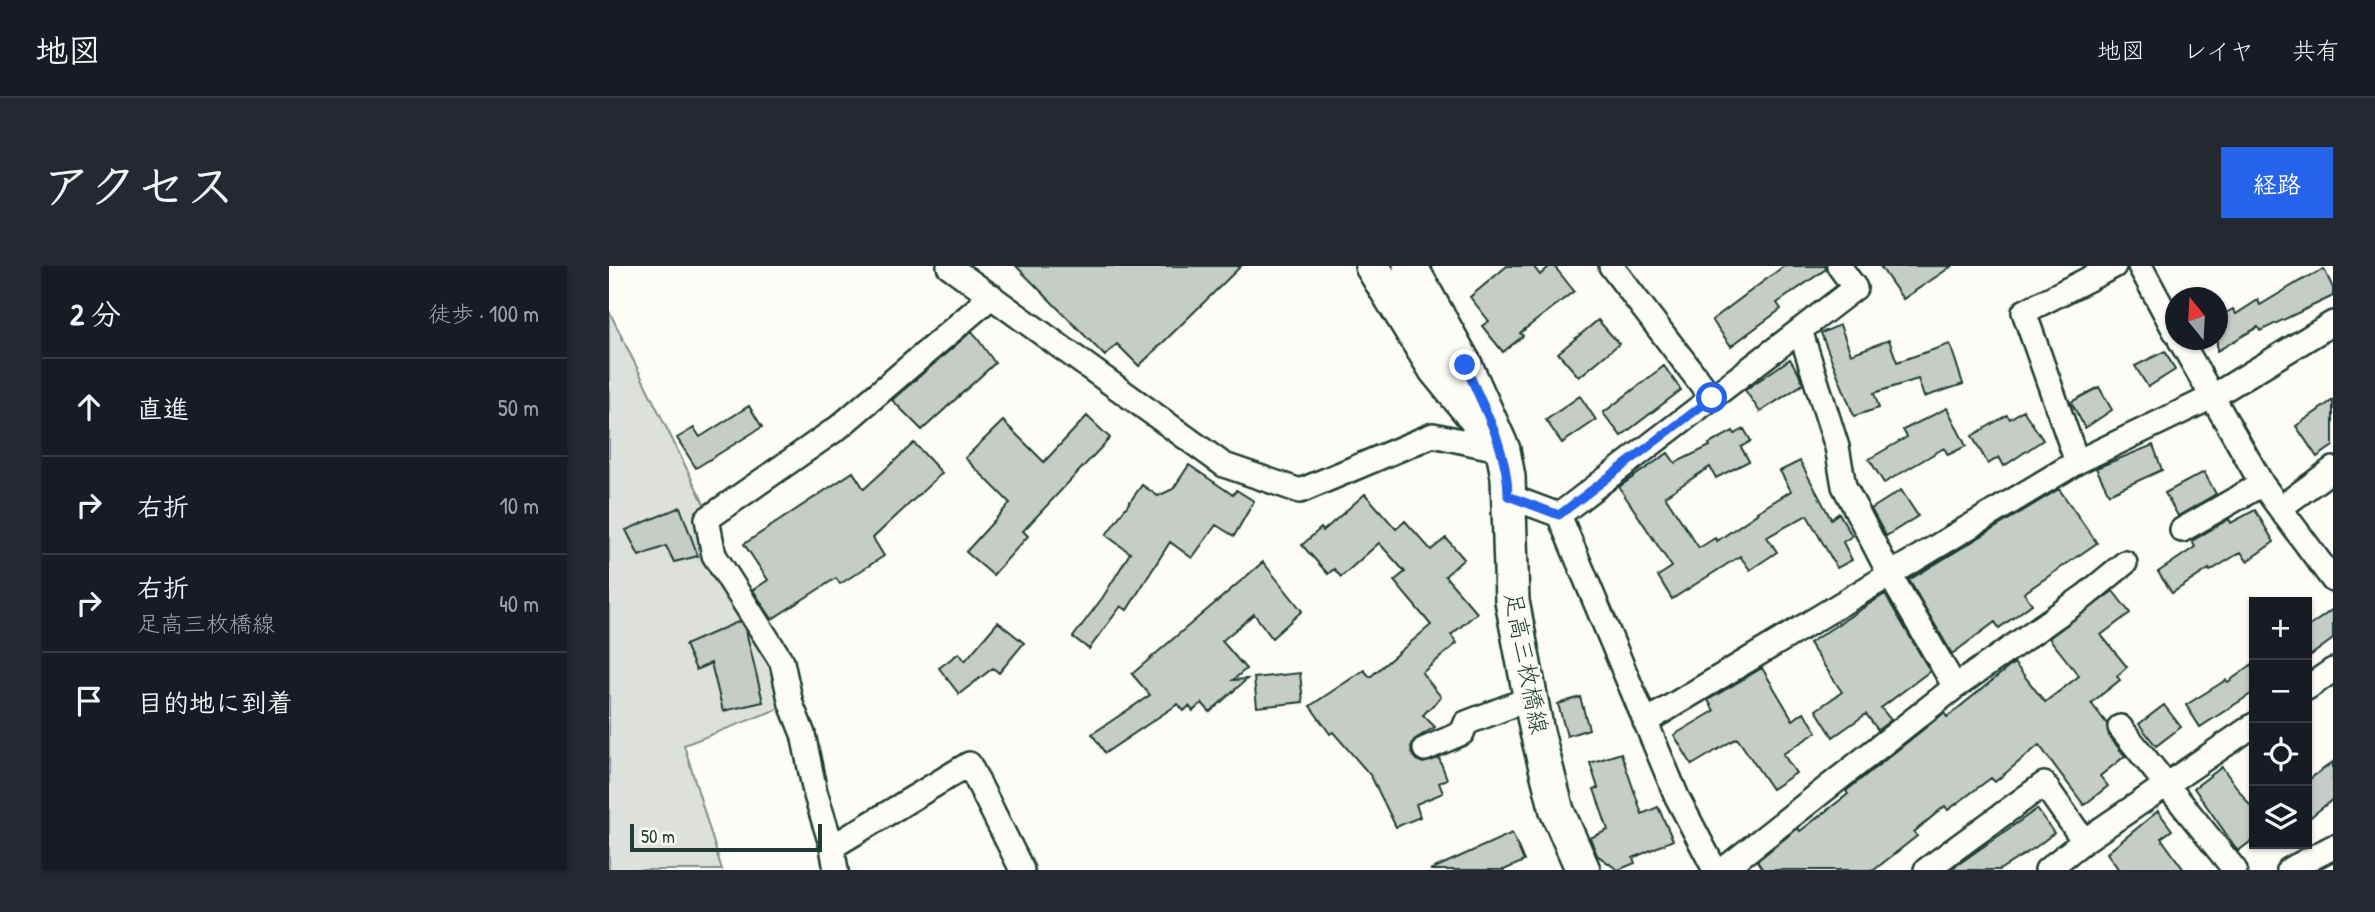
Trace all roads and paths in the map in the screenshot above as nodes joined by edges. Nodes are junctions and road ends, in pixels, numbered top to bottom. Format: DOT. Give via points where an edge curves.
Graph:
graph roads {
  1 [pos="949,266"];
  2 [pos="1372,266"];
  3 [pos="1410,266"];
  4 [pos="1611,266"];
  5 [pos="1839,266"];
  6 [pos="2114,266"];
  7 [pos="2140,266"];
  8 [pos="992,296"];
  9 [pos="2165,312"];
  10 [pos="2333,323"];
  11 [pos="1800,330"];
  12 [pos="2186,350"];
  13 [pos="2212,397"];
  14 [pos="1712,398"];
  15 [pos="1503,450"];
  16 [pos="2077,463"];
  17 [pos="2333,469"];
  18 [pos="2262,484"];
  19 [pos="1508,496"];
  20 [pos="2280,508"];
  21 [pos="1559,515"];
  22 [pos="2182,530"];
  23 [pos="2125,563"];
  24 [pos="1890,575"];
  25 [pos="2333,580"];
  26 [pos="2333,670"];
  27 [pos="2312,685"];
  28 [pos="1955,687"];
  29 [pos="1531,698"];
  30 [pos="1646,722"];
  31 [pos="2120,727"];
  32 [pos="2249,729"];
  33 [pos="1425,749"];
  34 [pos="2166,787"];
  35 [pos="2084,841"];
  36 [pos="832,846"];
  37 [pos="2330,854"];
  38 [pos="837,870"];
  39 [pos="1022,870"];
  40 [pos="1583,870"];
  41 [pos="1715,870"];
  42 [pos="1723,870"];
  43 [pos="1926,870"];
  44 [pos="2047,870"];
  45 [pos="2235,870"];
  46 [pos="2289,870"];
  1 -- 8 [label="street"];
  2 -- 15 [label="main road" via="1436,370"];
  3 -- 15 [label="main road, 足高三枚橋線" via="1465,365"];
  4 -- 14 [label="street"];
  5 -- 11 [label="street" via="1855,288"];
  6 -- 16 [label="street" via="2024,312"];
  7 -- 9 [label="street"];
  8 -- 15 [label="street" via="1224,465 1300,491 1433,435"];
  8 -- 36 [label="street" via="839,427 707,519 713,555 782,662"];
  10 -- 13 [label="street"];
  11 -- 14 [label="street"];
  11 -- 24 [label="street" via="1837,447 1844,486"];
  12 -- 13 [label="street"];
  13 -- 16 [label="street"];
  13 -- 18 [label="street"];
  14 -- 21 [label="street"];
  15 -- 19 [label="main road, 足高三枚橋線"];
  16 -- 24 [label="street"];
  17 -- 20 [label="street"];
  18 -- 20 [label="street"];
  18 -- 22 [label="street"];
  19 -- 21 [label="street"];
  19 -- 29 [label="main road, 足高三枚橋線" via="1512,601"];
  20 -- 25 [label="street"];
  21 -- 30 [label="street"];
  23 -- 28 [label="street"];
  24 -- 28 [label="street"];
  24 -- 30 [label="street"];
  26 -- 27 [label="street"];
  28 -- 42 [label="street"];
  29 -- 33 [label="street" via="1466,723 1462,733"];
  29 -- 40 [label="main road, 足高三枚橋線" via="1557,811"];
  30 -- 41 [label="street" via="1677,797"];
  31 -- 34 [label="street"];
  32 -- 34 [label="street"];
  34 -- 35 [label="street"];
  34 -- 45 [label="street"];
  35 -- 43 [label="street" via="2044,784"];
  35 -- 44 [label="street"];
  36 -- 38 [label="street"];
  36 -- 39 [label="street" via="969,764"];
  37 -- 46 [label="street"];
}
